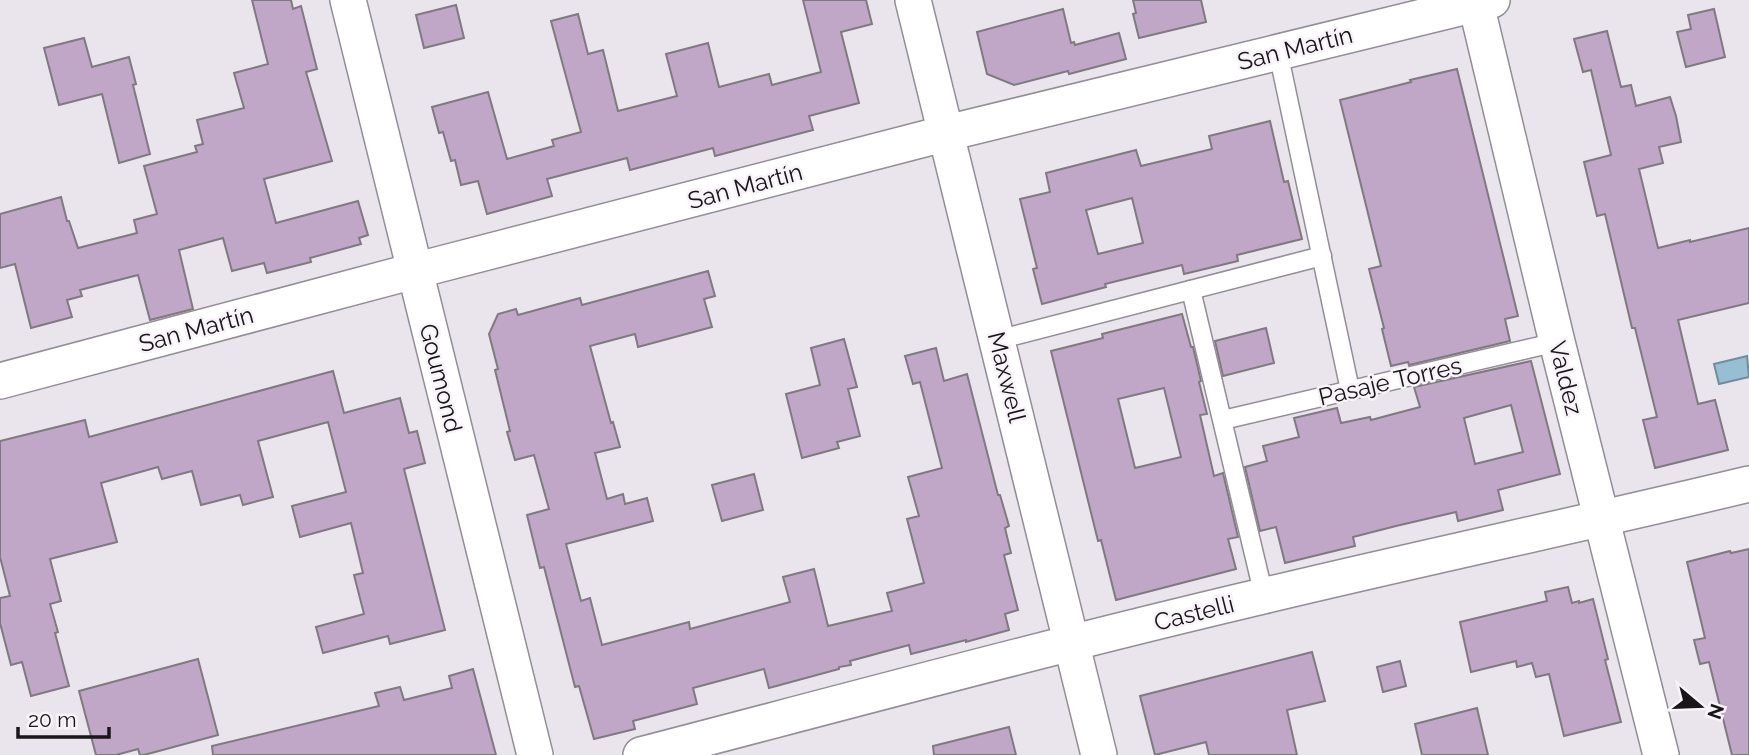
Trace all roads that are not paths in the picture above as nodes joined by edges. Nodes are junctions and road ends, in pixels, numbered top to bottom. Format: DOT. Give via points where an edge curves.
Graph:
graph roads {
  1 [pos="348,0"];
  2 [pos="913,0"];
  3 [pos="1481,1"];
  4 [pos="1278,52"];
  5 [pos="947,133"];
  6 [pos="1322,256"];
  7 [pos="414,271"];
  8 [pos="1191,290"];
  9 [pos="997,340"];
  10 [pos="1557,342"];
  11 [pos="0,381"];
  12 [pos="1350,390"];
  13 [pos="1223,420"];
  14 [pos="1749,484"];
  15 [pos="1602,520"];
  16 [pos="1264,596"];
  17 [pos="1072,643"];
  18 [pos="535,755"];
  19 [pos="641,755"];
  20 [pos="1099,755"];
  21 [pos="1661,755"];
  1 -- 7 [label="street, Goumond"];
  2 -- 5 [label="street, Maxwell"];
  3 -- 4 [label="street, San Martín"];
  3 -- 10 [label="street, Valdez"];
  4 -- 5 [label="street, San Martín"];
  4 -- 6 [label="lane"];
  5 -- 7 [label="street, San Martín"];
  5 -- 9 [label="street, Maxwell"];
  6 -- 8 [label="lane"];
  6 -- 12 [label="lane"];
  7 -- 11 [label="street, San Martín"];
  7 -- 18 [label="street, Goumond"];
  8 -- 9 [label="lane"];
  8 -- 13 [label="lane"];
  9 -- 17 [label="street, Maxwell"];
  10 -- 12 [label="lane, Pasaje Torres"];
  10 -- 15 [label="street, Valdez"];
  12 -- 13 [label="lane, Pasaje Torres"];
  13 -- 16 [label="lane"];
  14 -- 15 [label="street, Castelli"];
  15 -- 16 [label="street, Castelli"];
  15 -- 21 [label="street, Valdez"];
  16 -- 17 [label="street, Castelli"];
  17 -- 19 [label="street, Castelli"];
  17 -- 20 [label="street, Maxwell"];
}
